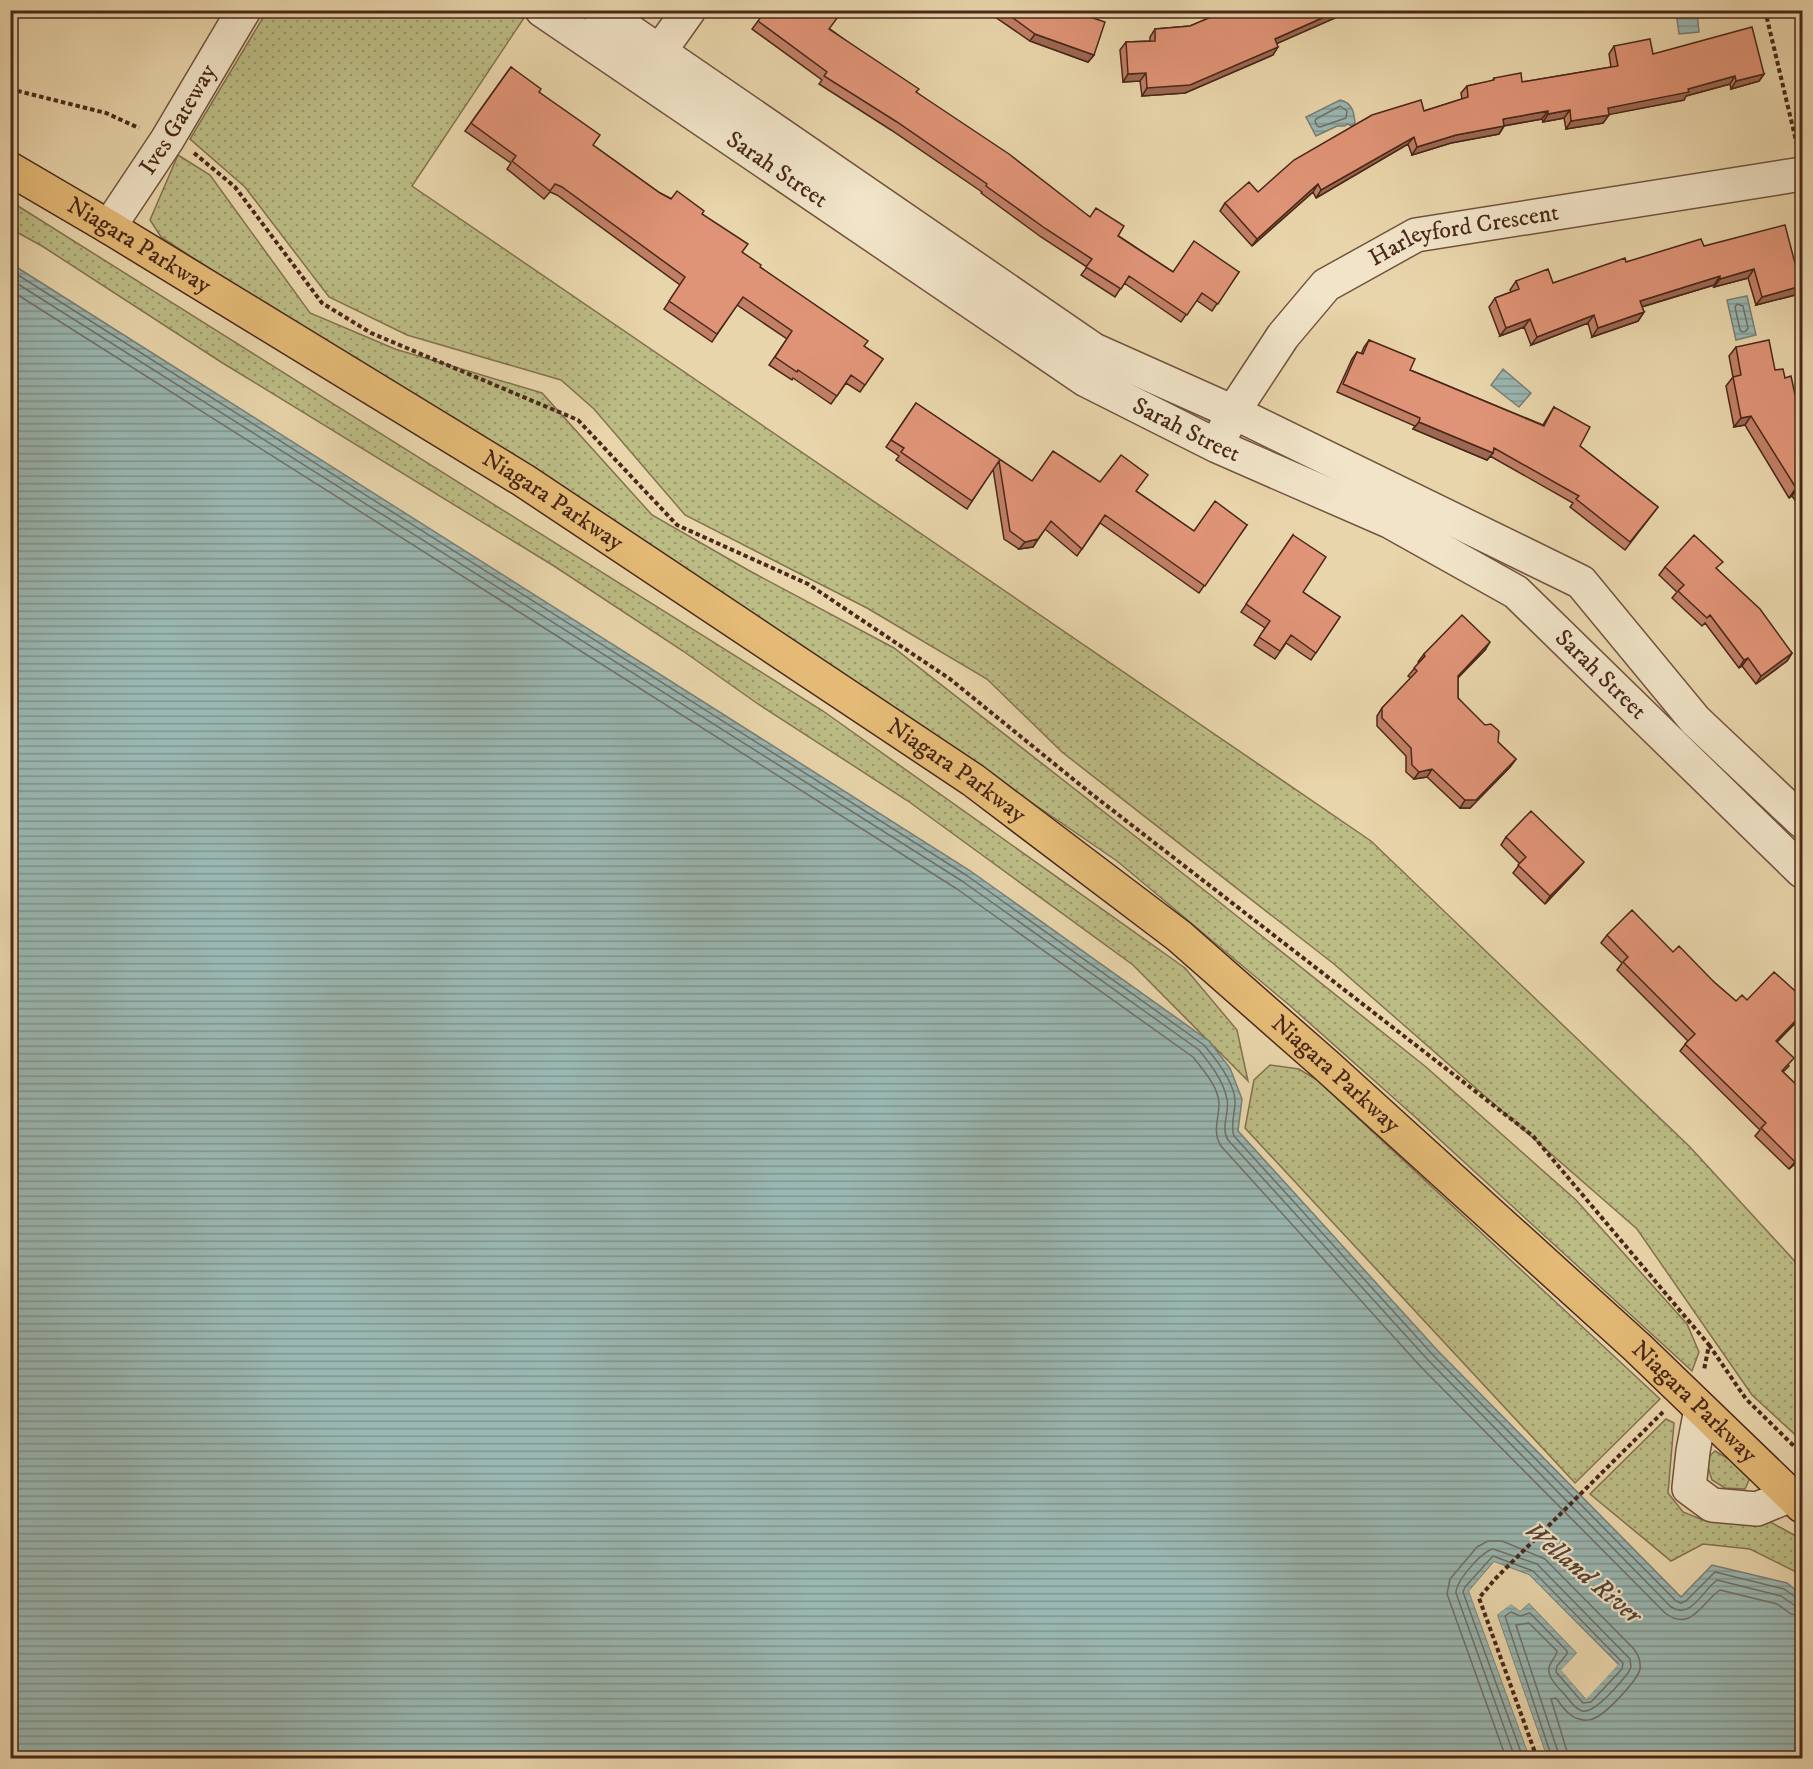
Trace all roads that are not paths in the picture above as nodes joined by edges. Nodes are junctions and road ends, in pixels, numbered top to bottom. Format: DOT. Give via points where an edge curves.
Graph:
graph roads {
  1 [pos="244,10"];
  2 [pos="542,10"];
  3 [pos="599,10"];
  4 [pos="688,10"];
  5 [pos="650,65"];
  6 [pos="1801,165"];
  7 [pos="10,169"];
  8 [pos="109,227"];
  9 [pos="1233,412"];
  10 [pos="1217,446"];
  11 [pos="1695,720"];
  12 [pos="1672,743"];
  13 [pos="1803,821"];
  14 [pos="1803,871"];
  15 [pos="1701,1409"];
  16 [pos="1797,1501"];
  1 -- 8 [label="street, Ives Gateway" via="167,140"];
  2 -- 5 [label="street, Sarah Street"];
  3 -- 5 [label="street, Sarah Street"];
  4 -- 5 [label="street"];
  5 -- 9 [label="street, Sarah Street" via="1094,350"];
  5 -- 10 [label="street, Sarah Street" via="1086,380"];
  6 -- 9 [label="street, Harleyford Crescent" via="1416,235 1326,285 1283,336"];
  7 -- 8 [label="main road, Niagara Parkway"];
  8 -- 15 [label="main road, Niagara Parkway" via="523,480 972,780 1179,936 1336,1074"];
  9 -- 10 [label="street, Harleyford Crescent"];
  9 -- 11 [label="street, Sarah Street" via="1581,582"];
  10 -- 12 [label="street, Sarah Street" via="1391,522 1516,592"];
  11 -- 12 [label="street"];
  11 -- 13 [label="street, Sarah Street"];
  12 -- 14 [label="street, Sarah Street"];
  15 -- 16 [label="main road, Niagara Parkway"];
  15 -- 16 [label="street" via="1689,1488 1712,1504 1757,1509"];
}
